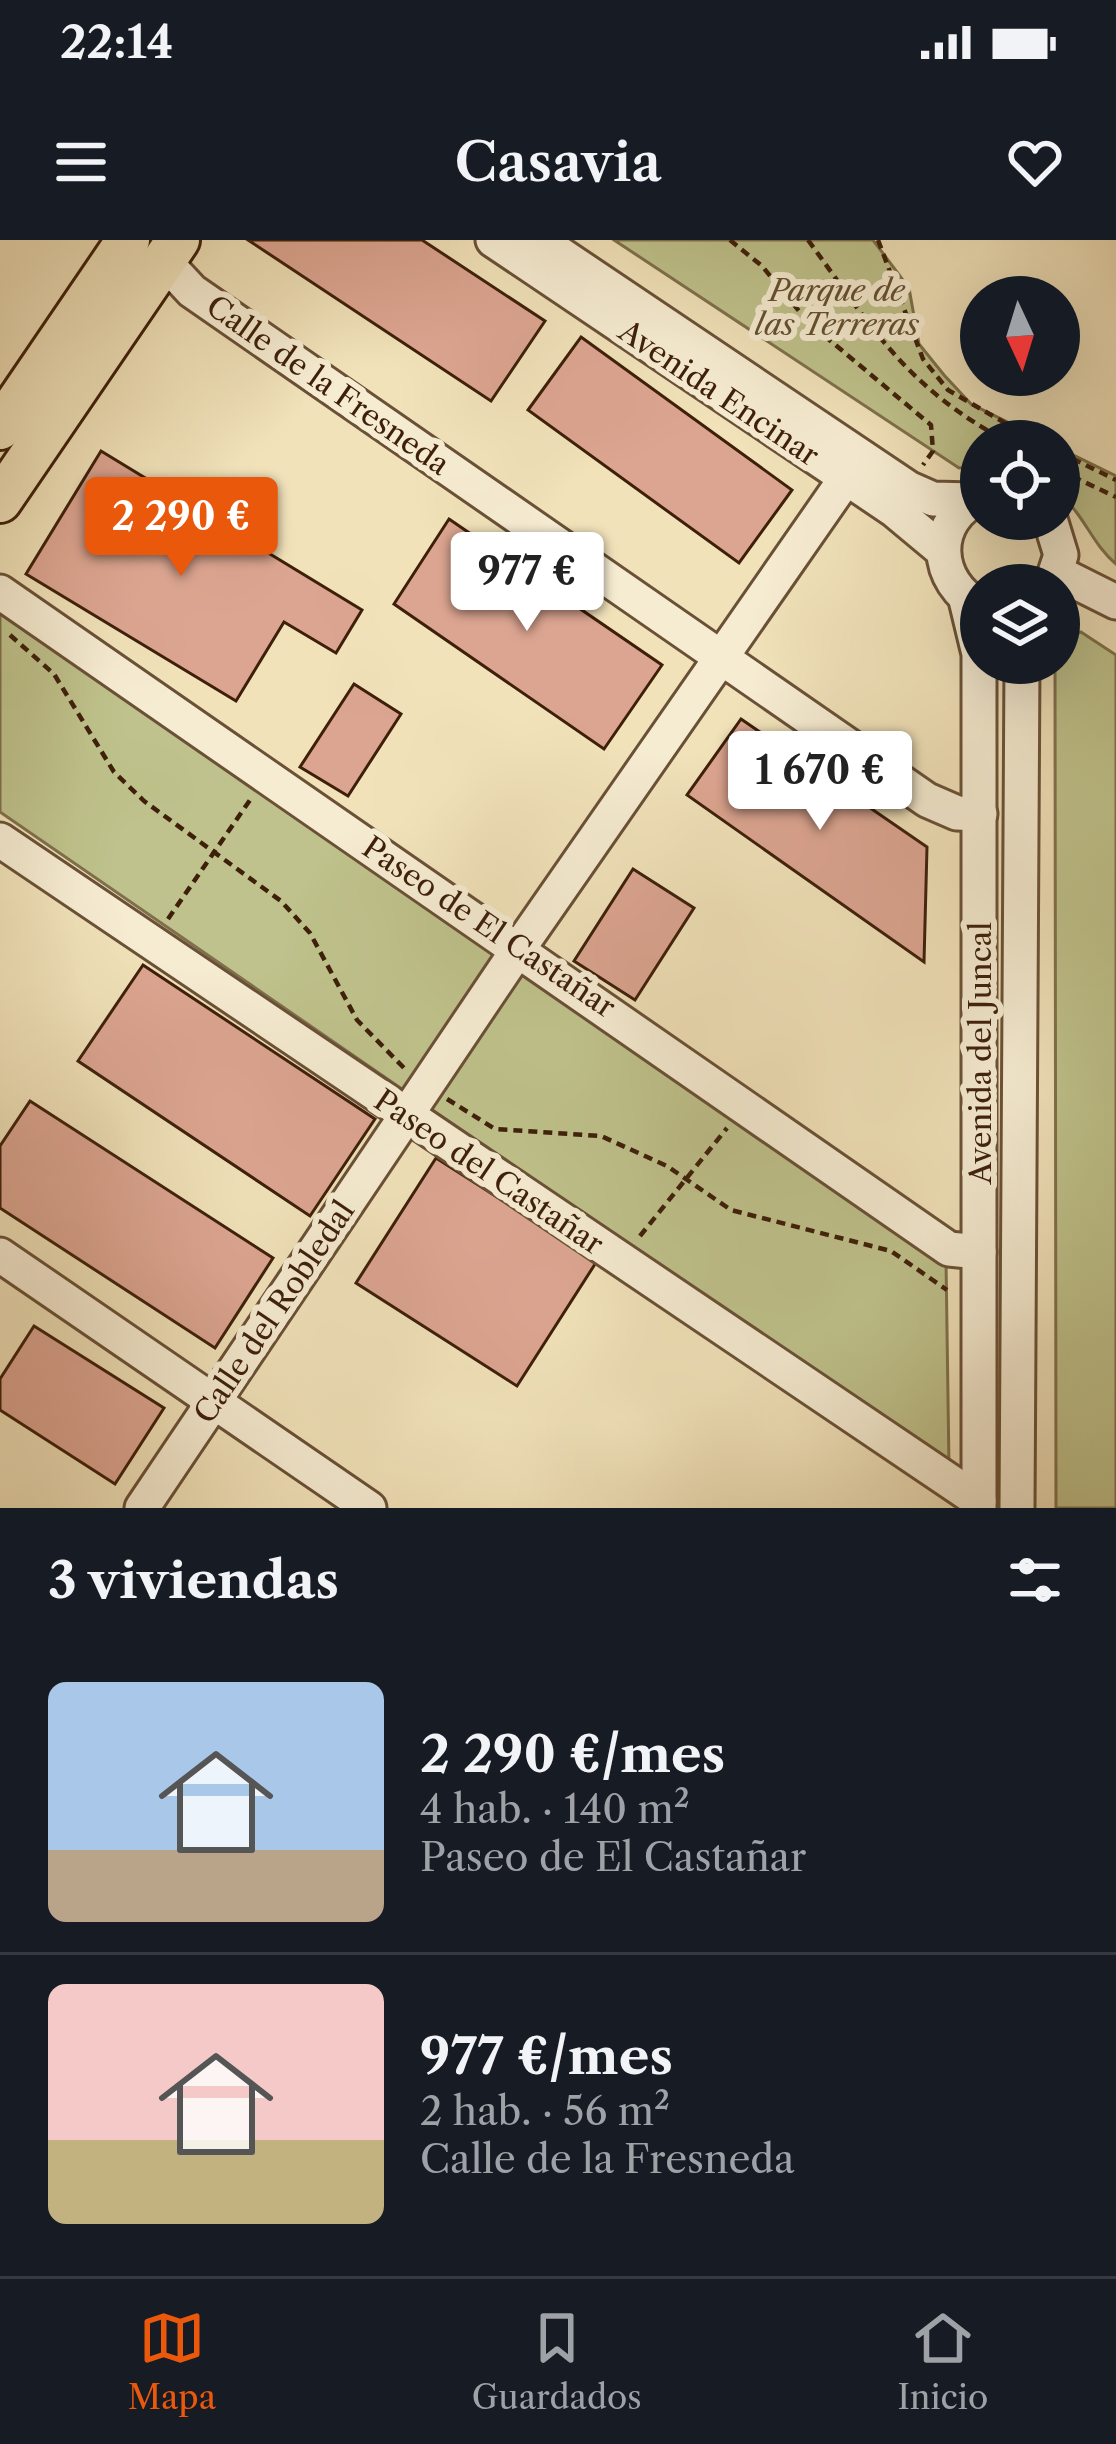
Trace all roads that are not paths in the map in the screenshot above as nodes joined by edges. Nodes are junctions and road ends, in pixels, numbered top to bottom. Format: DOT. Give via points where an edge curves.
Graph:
graph roads {
  1 [pos="493,240"];
  2 [pos="538,240"];
  3 [pos="157,247"];
  4 [pos="0,428"];
  5 [pos="846,478"];
  6 [pos="960,499"];
  7 [pos="0,501"];
  8 [pos="960,511"];
  9 [pos="942,550"];
  10 [pos="960,587"];
  11 [pos="1080,589"];
  12 [pos="0,592"];
  13 [pos="1116,602"];
  14 [pos="720,655"];
  15 [pos="979,684"];
  16 [pos="1022,684"];
  17 [pos="980,814"];
  18 [pos="0,840"];
  19 [pos="520,948"];
  20 [pos="408,1117"];
  21 [pos="980,1252"];
  22 [pos="0,1256"];
  23 [pos="213,1400"];
  24 [pos="979,1505"];
  25 [pos="142,1508"];
  26 [pos="369,1508"];
  27 [pos="1017,1508"];
  1 -- 5 [label="street, Avenida Encinar"];
  2 -- 6 [label="street, Avenida Encinar" via="908,488"];
  3 -- 4 [label="main road"];
  3 -- 7 [label="main road"];
  3 -- 14 [label="street, Calle de la Fresneda" via="192,291"];
  5 -- 9 [label="street, Avenida Encinar"];
  5 -- 14 [label="street, Calle del Robledal"];
  8 -- 9 [label="street"];
  9 -- 10 [label="street, Avenida del Juncal"];
  11 -- 13 [label="street"];
  12 -- 19 [label="street, Paseo de El Castañar"];
  14 -- 17 [label="street, Calle de la Fresneda" via="927,800"];
  14 -- 19 [label="street, Calle del Robledal"];
  15 -- 17 [label="street, Avenida del Juncal"];
  16 -- 27 [label="street, Avenida del Juncal"];
  17 -- 21 [label="street, Avenida del Juncal"];
  18 -- 20 [label="street, Paseo del Castañar"];
  19 -- 20 [label="street, Calle del Robledal"];
  19 -- 21 [label="street, Paseo de El Castañar" via="950,1249"];
  20 -- 23 [label="street, Calle del Robledal"];
  20 -- 24 [label="street, Paseo del Castañar"];
  21 -- 24 [label="street, Avenida del Juncal"];
  22 -- 23 [label="street"];
  23 -- 25 [label="street, Calle del Robledal"];
  23 -- 26 [label="street"];
}
